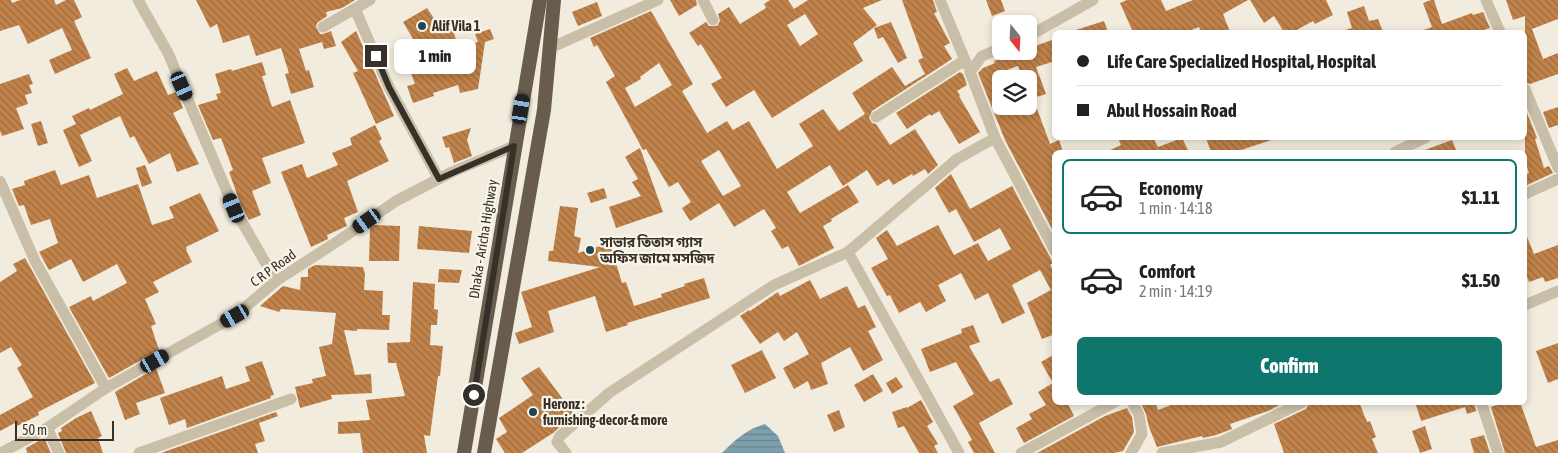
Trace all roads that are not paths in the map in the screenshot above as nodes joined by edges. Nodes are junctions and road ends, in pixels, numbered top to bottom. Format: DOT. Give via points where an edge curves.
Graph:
graph roads {
  1 [pos="138,0"];
  2 [pos="370,0"];
  3 [pos="540,0"];
  4 [pos="554,0"];
  5 [pos="658,0"];
  6 [pos="703,0"];
  7 [pos="940,0"];
  8 [pos="1093,0"];
  9 [pos="1486,0"];
  10 [pos="355,9"];
  11 [pos="713,20"];
  12 [pos="323,27"];
  13 [pos="1499,30"];
  14 [pos="1038,31"];
  15 [pos="550,48"];
  16 [pos="992,52"];
  17 [pos="965,60"];
  18 [pos="970,72"];
  19 [pos="1527,94"];
  20 [pos="876,117"];
  21 [pos="995,138"];
  22 [pos="1421,140"];
  23 [pos="514,146"];
  24 [pos="1399,150"];
  25 [pos="1558,168"];
  26 [pos="439,179"];
  27 [pos="1558,179"];
  28 [pos="0,181"];
  29 [pos="1527,193"];
  30 [pos="1052,241"];
  31 [pos="848,252"];
  32 [pos="276,281"];
  33 [pos="1558,291"];
  34 [pos="1527,304"];
  35 [pos="106,388"];
  36 [pos="291,399"];
  37 [pos="1109,405"];
  38 [pos="1134,405"];
  39 [pos="1297,405"];
  40 [pos="1481,405"];
  41 [pos="47,428"];
  42 [pos="1,453"];
  43 [pos="59,453"];
  44 [pos="139,453"];
  45 [pos="464,453"];
  46 [pos="484,453"];
  47 [pos="566,453"];
  48 [pos="959,453"];
  49 [pos="1021,453"];
  50 [pos="1131,453"];
  51 [pos="1162,453"];
  52 [pos="1498,453"];
  1 -- 32 [label="street" via="168,53 234,208"];
  2 -- 10 [label="street"];
  3 -- 23 [label="highway, Dhaka - Aricha Highway"];
  4 -- 15 [label="highway"];
  5 -- 15 [label="street"];
  6 -- 11 [label="street"];
  7 -- 17 [label="street"];
  8 -- 14 [label="street"];
  9 -- 13 [label="street"];
  10 -- 12 [label="street"];
  10 -- 26 [label="street" via="389,87"];
  15 -- 46 [label="highway" via="544,110"];
  16 -- 18 [label="street" via="982,56"];
  17 -- 18 [label="street"];
  17 -- 20 [label="street"];
  18 -- 21 [label="street"];
  19 -- 25 [label="street"];
  21 -- 30 [label="street"];
  21 -- 31 [label="street" via="957,159"];
  22 -- 24 [label="street"];
  23 -- 26 [label="street, C R P Road"];
  23 -- 45 [label="highway, Dhaka - Aricha Highway"];
  26 -- 32 [label="street, C R P Road" via="396,201"];
  27 -- 29 [label="street"];
  28 -- 35 [label="street" via="35,261"];
  31 -- 47 [label="street" via="774,285 610,393 560,436 557,442"];
  31 -- 48 [label="street"];
  32 -- 35 [label="street, C R P Road" via="235,316"];
  33 -- 34 [label="street"];
  35 -- 41 [label="street, C R P Road"];
  36 -- 44 [label="street"];
  37 -- 49 [label="street"];
  38 -- 50 [label="street" via="1142,434"];
  39 -- 51 [label="street" via="1221,442"];
  40 -- 52 [label="street"];
  41 -- 42 [label="street, C R P Road"];
  41 -- 43 [label="street"];
}
